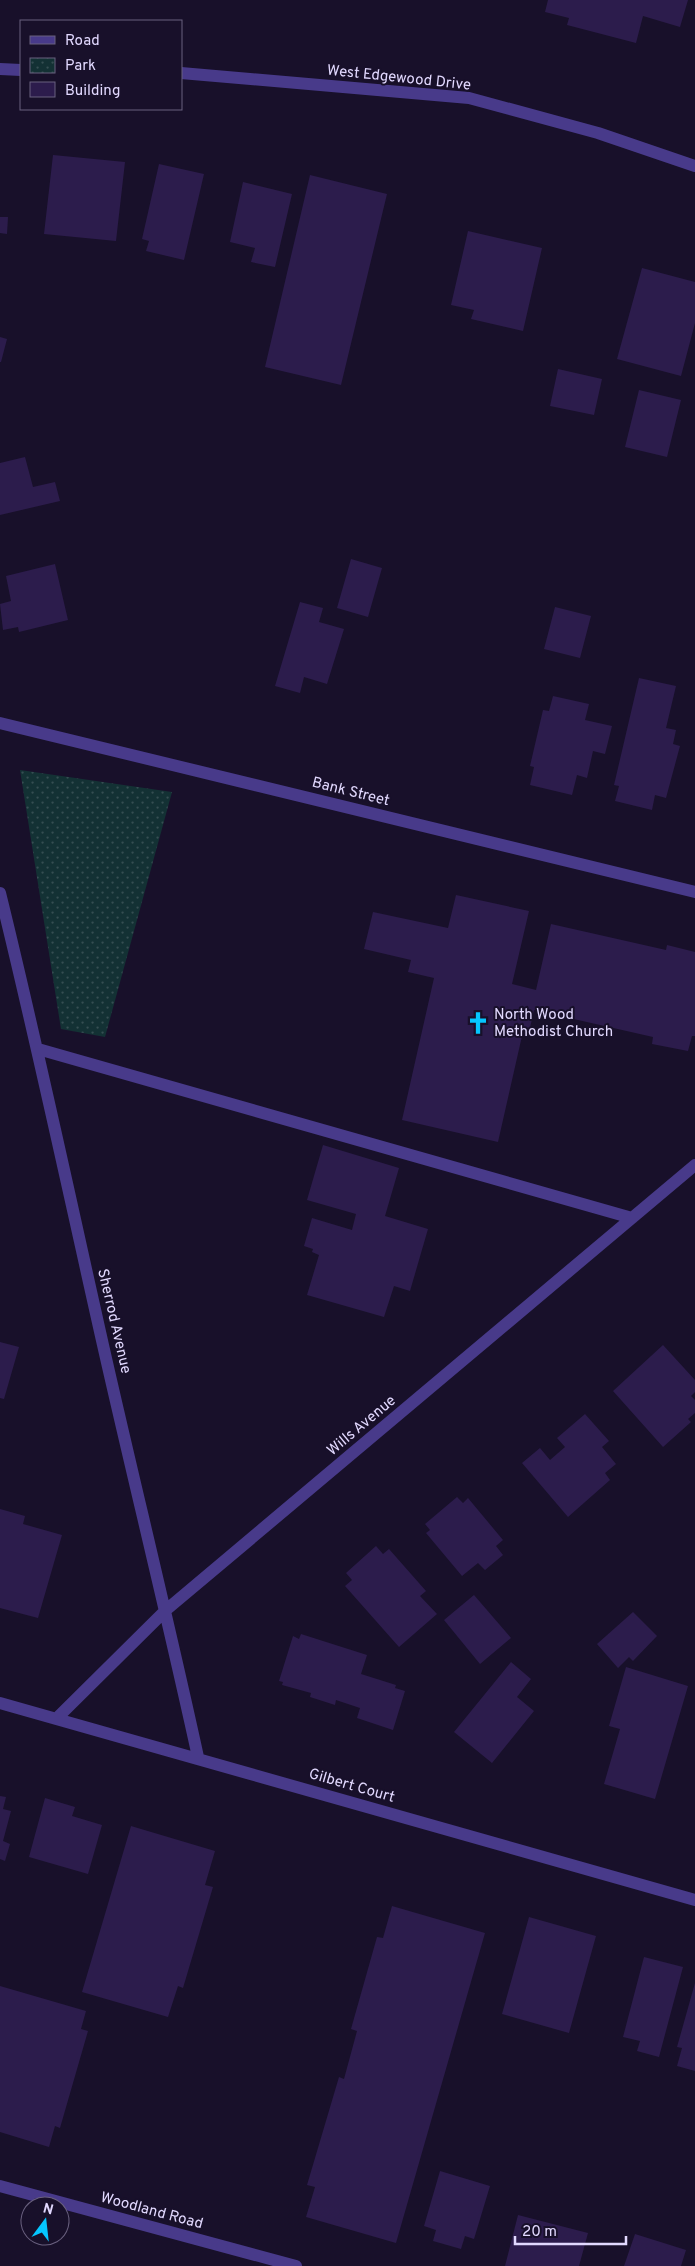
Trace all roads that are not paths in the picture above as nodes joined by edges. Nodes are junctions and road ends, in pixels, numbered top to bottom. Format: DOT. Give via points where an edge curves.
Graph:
graph roads {
  1 [pos="0,69"];
  2 [pos="20,70"];
  3 [pos="182,73"];
  4 [pos="695,166"];
  5 [pos="0,722"];
  6 [pos="0,892"];
  7 [pos="695,892"];
  8 [pos="38,1049"];
  9 [pos="695,1165"];
  10 [pos="632,1218"];
  11 [pos="166,1610"];
  12 [pos="0,1703"];
  13 [pos="56,1719"];
  14 [pos="198,1757"];
  15 [pos="695,1900"];
  16 [pos="0,2186"];
  17 [pos="296,2266"];
  1 -- 2 [label="street"];
  3 -- 4 [label="street, West Edgewood Drive" via="469,98 598,133"];
  5 -- 7 [label="street, Bank Street"];
  6 -- 8 [label="street, Sherrod Avenue"];
  8 -- 10 [label="street"];
  8 -- 11 [label="street, Sherrod Avenue" via="103,1346"];
  9 -- 10 [label="street, Wills Avenue"];
  10 -- 11 [label="street, Wills Avenue"];
  11 -- 13 [label="street, Wills Avenue"];
  11 -- 14 [label="street, Sherrod Avenue"];
  12 -- 13 [label="street, Gilbert Court"];
  13 -- 14 [label="street, Gilbert Court"];
  14 -- 15 [label="street, Gilbert Court"];
  16 -- 17 [label="street, Woodland Road"];
}
